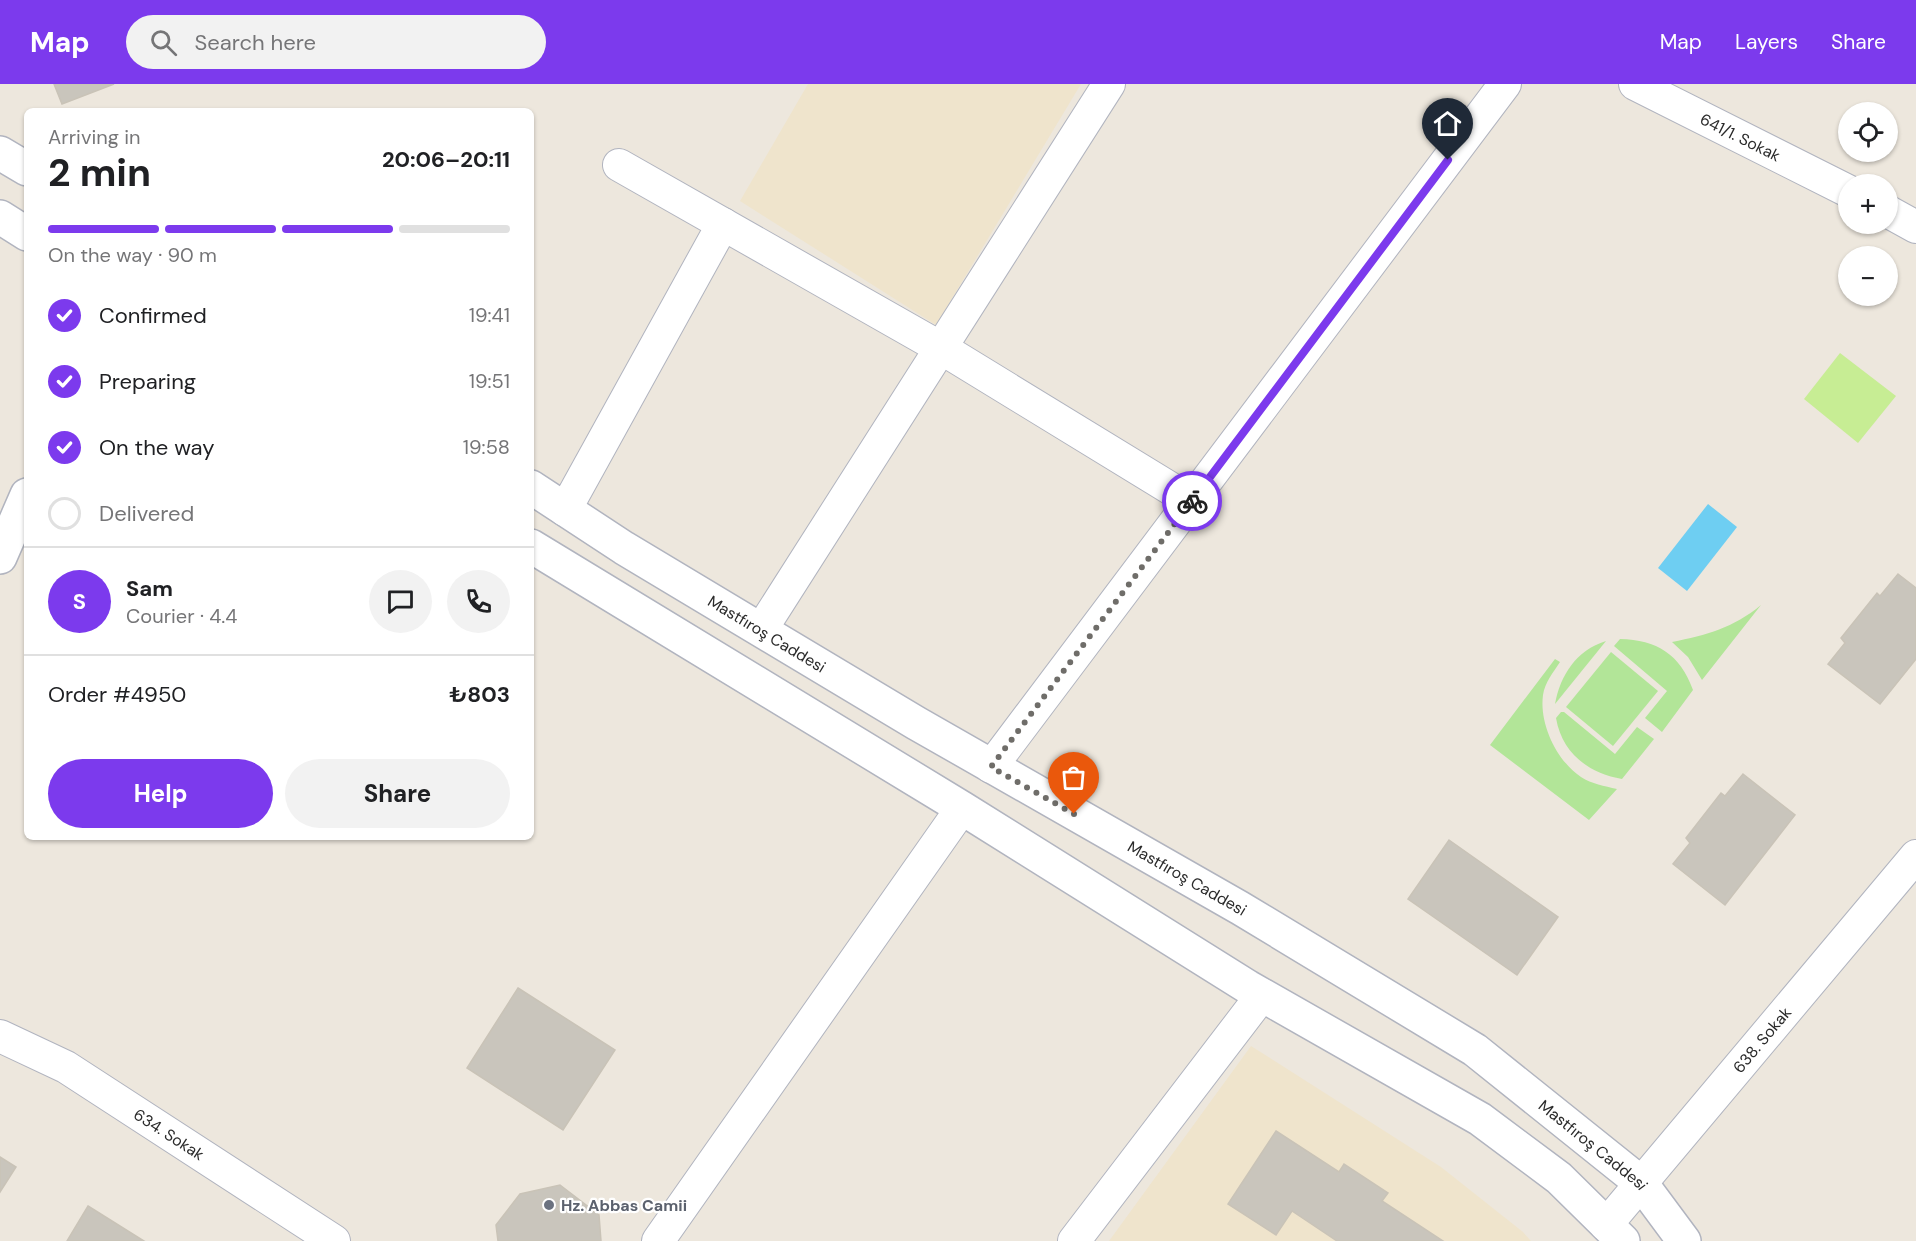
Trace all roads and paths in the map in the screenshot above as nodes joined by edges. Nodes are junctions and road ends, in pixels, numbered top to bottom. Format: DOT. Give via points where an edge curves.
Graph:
graph roads {
  1 [pos="1109,84"];
  2 [pos="1505,84"];
  3 [pos="1635,84"];
  4 [pos="0,153"];
  5 [pos="619,165"];
  6 [pos="24,167"];
  7 [pos="1838,186"];
  8 [pos="0,217"];
  9 [pos="1898,217"];
  10 [pos="723,224"];
  11 [pos="1916,227"];
  12 [pos="24,232"];
  13 [pos="941,348"];
  14 [pos="534,490"];
  15 [pos="1191,501"];
  16 [pos="24,502"];
  17 [pos="565,510"];
  18 [pos="534,548"];
  19 [pos="0,557"];
  20 [pos="761,630"];
  21 [pos="991,767"];
  22 [pos="962,808"];
  23 [pos="1916,856"];
  24 [pos="1262,995"];
  25 [pos="0,1036"];
  26 [pos="1641,1183"];
  27 [pos="1614,1233"];
  28 [pos="334,1241"];
  29 [pos="658,1241"];
  30 [pos="1074,1241"];
  31 [pos="1684,1241"];
  1 -- 13 [label="street"];
  2 -- 15 [label="street"];
  3 -- 7 [label="street, 641/1. Sokak"];
  4 -- 6 [label="main road"];
  5 -- 10 [label="street"];
  8 -- 12 [label="main road"];
  9 -- 11 [label="street"];
  10 -- 13 [label="street"];
  10 -- 17 [label="street"];
  13 -- 15 [label="street"];
  13 -- 20 [label="street"];
  14 -- 17 [label="main road, Mastfıroş Caddesi"];
  15 -- 21 [label="street"];
  16 -- 19 [label="main road"];
  17 -- 20 [label="main road, Mastfıroş Caddesi"];
  18 -- 22 [label="main road"];
  20 -- 21 [label="main road, Mastfıroş Caddesi"];
  21 -- 26 [label="main road, Mastfıroş Caddesi" via="1240,908 1475,1050"];
  22 -- 24 [label="main road"];
  22 -- 29 [label="street"];
  23 -- 26 [label="street, 638. Sokak"];
  24 -- 27 [label="main road" via="1480,1119 1559,1178"];
  24 -- 30 [label="street"];
  25 -- 28 [label="street, 634. Sokak" via="66,1067"];
  26 -- 27 [label="street, 638. Sokak"];
  26 -- 31 [label="main road, Mastfıroş Caddesi"];
}
